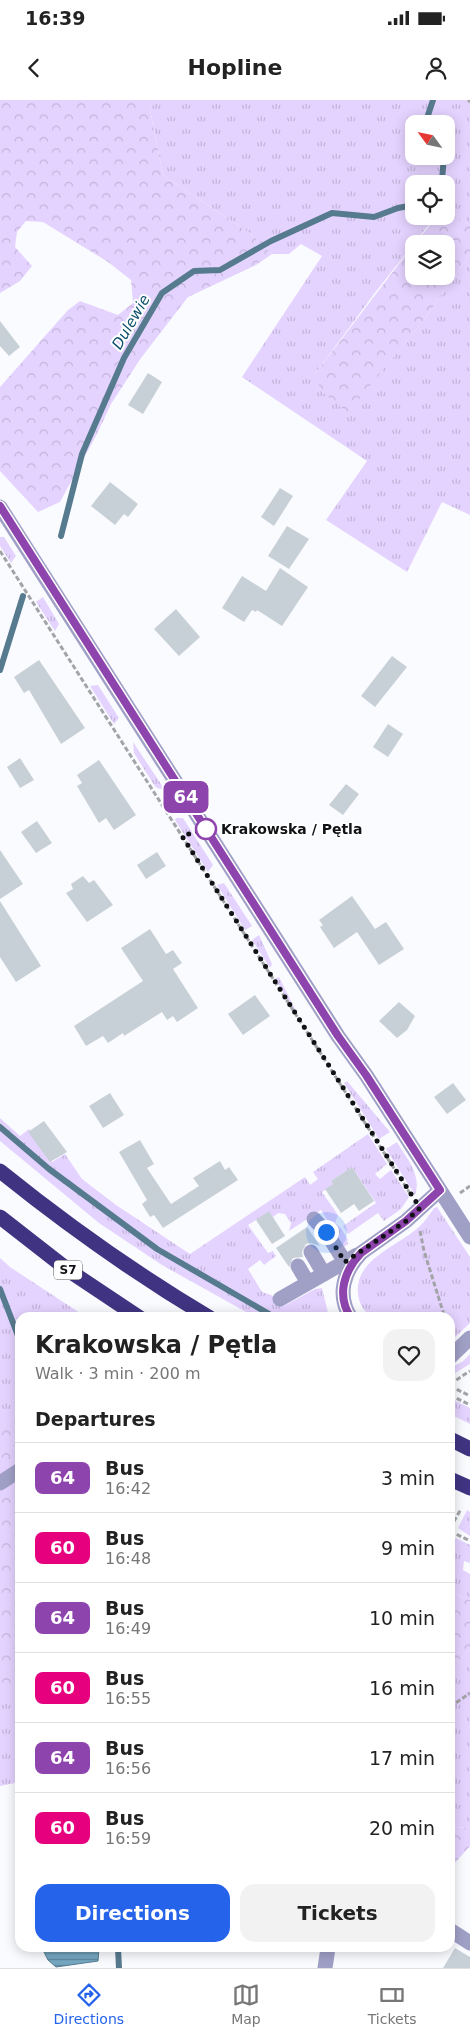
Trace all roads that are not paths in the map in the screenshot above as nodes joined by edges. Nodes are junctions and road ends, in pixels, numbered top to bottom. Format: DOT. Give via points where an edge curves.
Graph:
graph roads {
  1 [pos="0,506"];
  2 [pos="0,1171"];
  3 [pos="440,1190"];
  4 [pos="0,1218"];
  5 [pos="314,1219"];
  6 [pos="470,1237"];
  7 [pos="311,1252"];
  8 [pos="361,1253"];
  9 [pos="345,1262"];
  10 [pos="298,1266"];
  11 [pos="324,1274"];
  12 [pos="308,1283"];
  13 [pos="280,1299"];
  14 [pos="131,1312"];
  15 [pos="200,1312"];
  16 [pos="349,1312"];
  17 [pos="470,1338"];
  18 [pos="455,1352"];
  19 [pos="455,1442"];
  20 [pos="470,1449"];
  21 [pos="15,1473"];
  22 [pos="455,1481"];
  23 [pos="0,1483"];
  24 [pos="470,1488"];
  25 [pos="455,1933"];
  26 [pos="470,1943"];
  27 [pos="327,1952"];
  28 [pos="325,1968"];
  1 -- 3 [label="street"];
  2 -- 15 [label="highway" via="79,1233"];
  3 -- 6 [label="street"];
  3 -- 8 [label="street" via="406,1221"];
  4 -- 14 [label="highway, S7" via="68,1270"];
  5 -- 9 [label="street"];
  7 -- 11 [label="street"];
  8 -- 9 [label="street"];
  8 -- 16 [label="street" via="344,1282 344,1300"];
  9 -- 11 [label="street"];
  10 -- 12 [label="street"];
  11 -- 12 [label="street"];
  12 -- 13 [label="street"];
  17 -- 18 [label="street"];
  19 -- 20 [label="highway"];
  21 -- 23 [label="street"];
  22 -- 24 [label="highway"];
  25 -- 26 [label="street"];
  27 -- 28 [label="street"];
}
